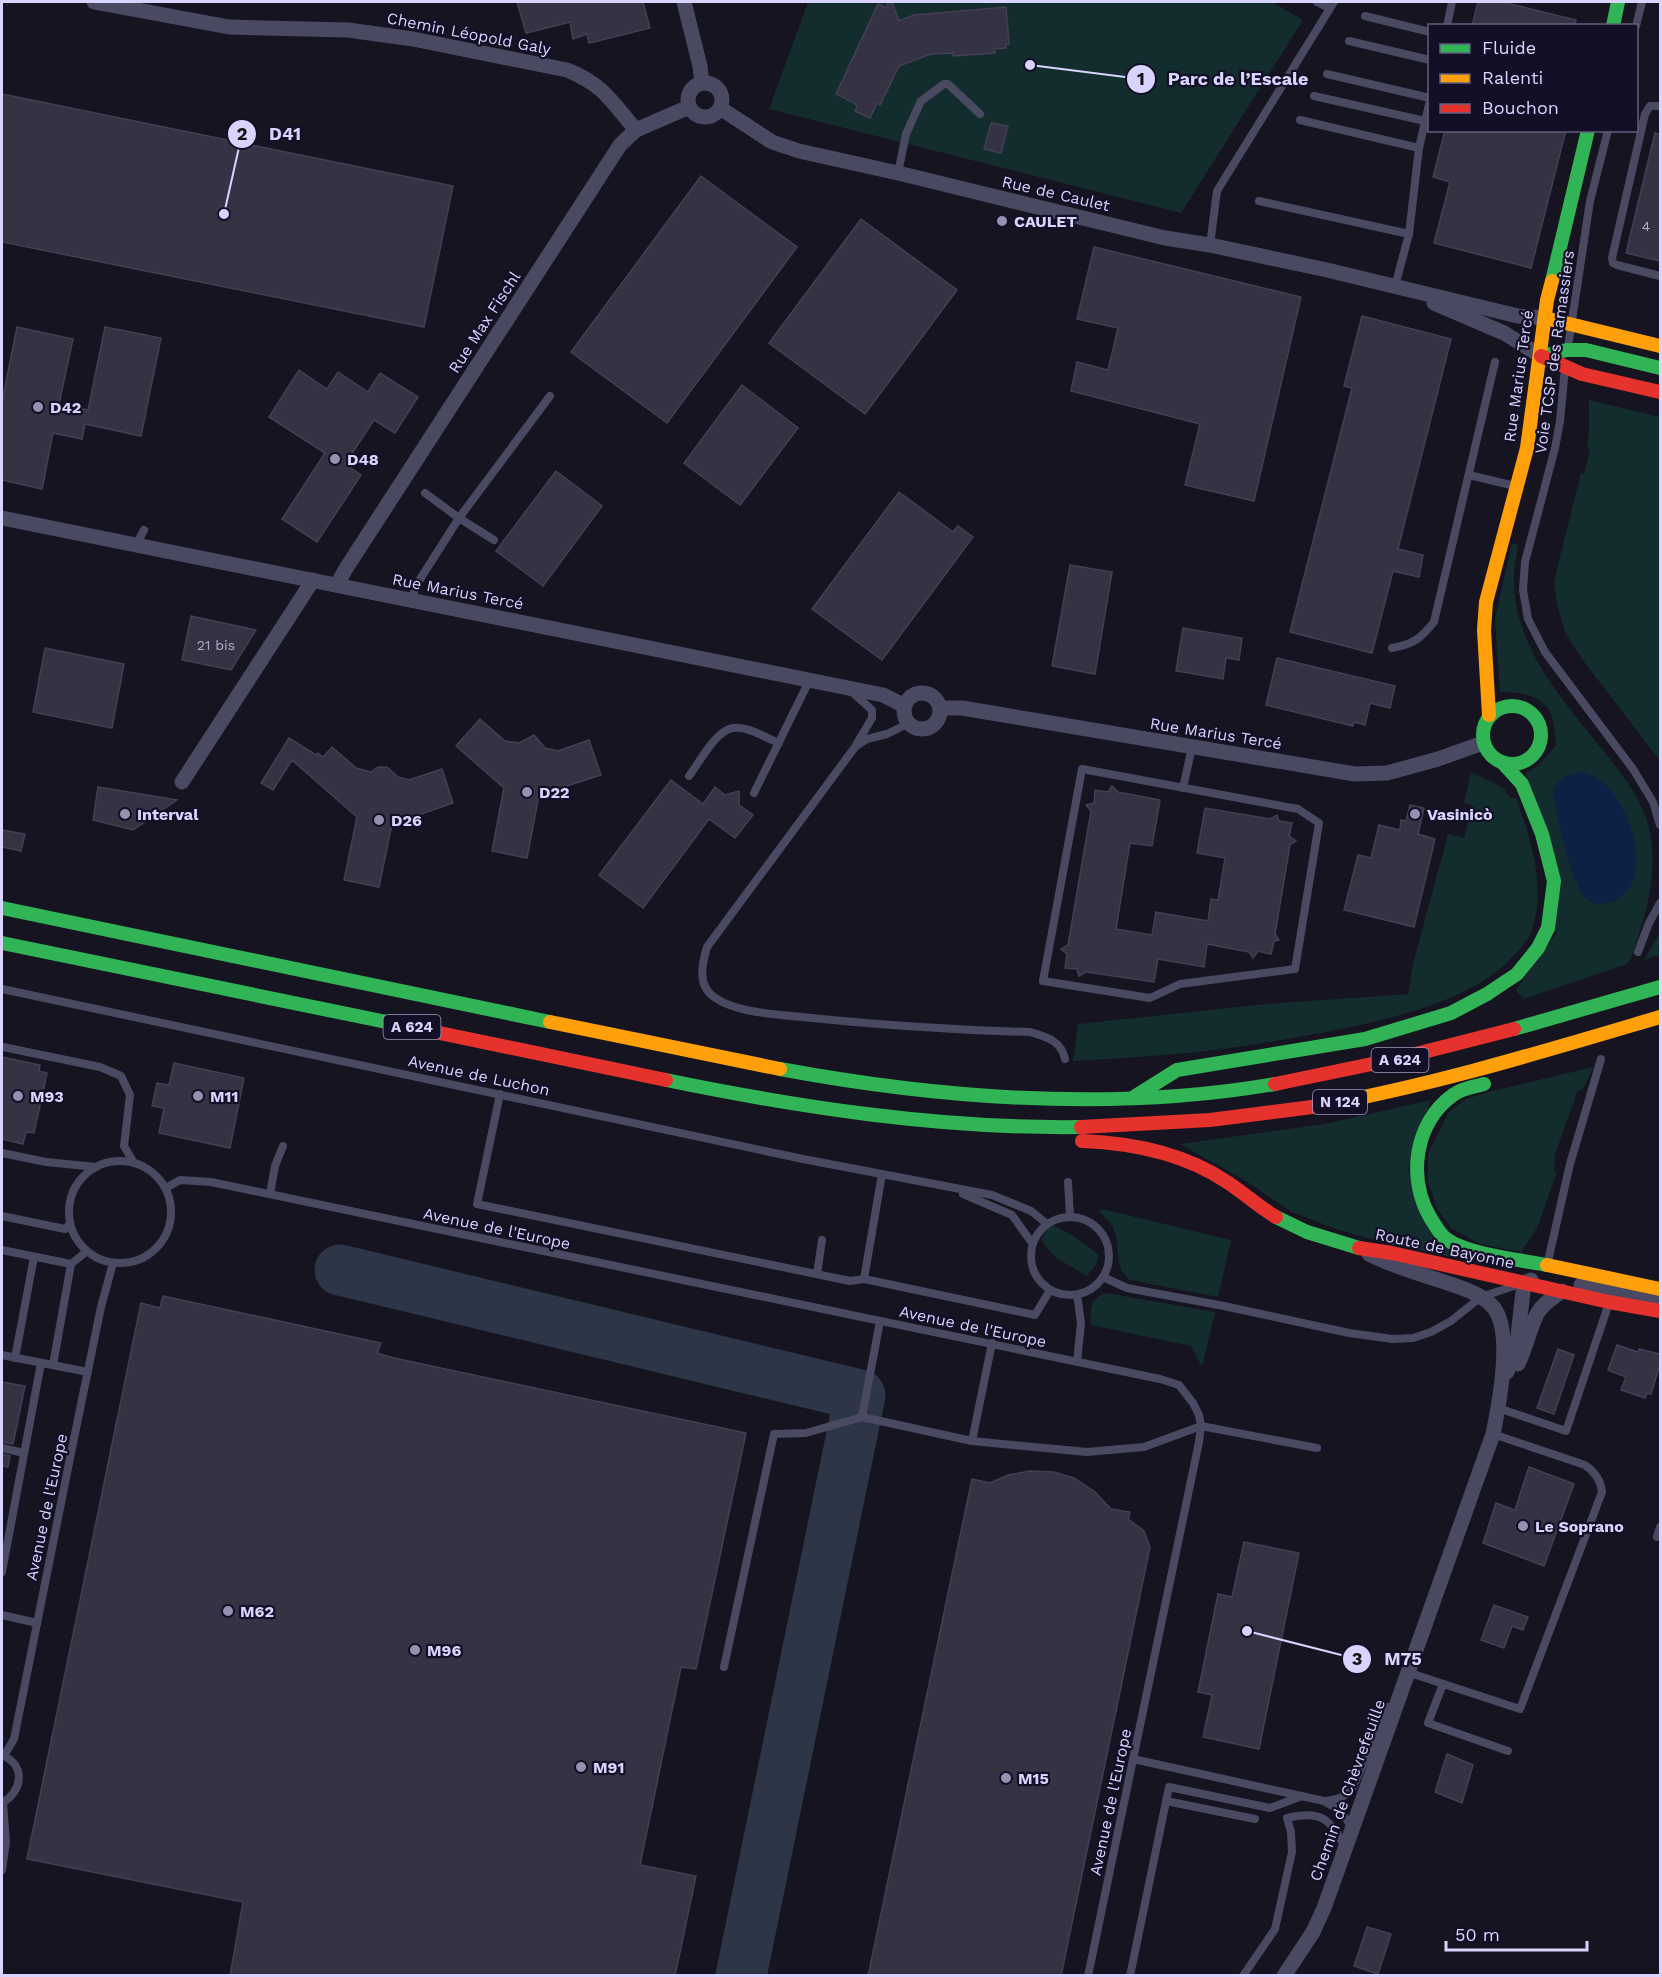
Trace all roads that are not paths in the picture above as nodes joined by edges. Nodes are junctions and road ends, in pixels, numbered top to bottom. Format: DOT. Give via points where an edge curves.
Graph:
graph roads {
  1 [pos="94,2"];
  2 [pos="684,2"];
  3 [pos="1317,2"];
  4 [pos="1452,2"];
  5 [pos="1618,2"];
  6 [pos="1642,2"];
  7 [pos="1331,5"];
  8 [pos="144,7"];
  9 [pos="1365,16"];
  10 [pos="1447,24"];
  11 [pos="1613,24"];
  12 [pos="1636,24"];
  13 [pos="1428,32"];
  14 [pos="1349,41"];
  15 [pos="1428,60"];
  16 [pos="1328,74"];
  17 [pos="702,83"];
  18 [pos="1314,96"];
  19 [pos="1428,99"];
  20 [pos="1660,106"];
  21 [pos="689,107"];
  22 [pos="720,108"];
  23 [pos="1428,108"];
  24 [pos="980,114"];
  25 [pos="1300,120"];
  26 [pos="1425,121"];
  27 [pos="636,130"];
  28 [pos="1588,132"];
  29 [pos="1607,132"];
  30 [pos="1419,148"];
  31 [pos="898,173"];
  32 [pos="1258,201"];
  33 [pos="1409,234"];
  34 [pos="1210,245"];
  35 [pos="1660,276"];
  36 [pos="1395,286"];
  37 [pos="1545,318"];
  38 [pos="1572,324"];
  39 [pos="1660,346"];
  40 [pos="1567,350"];
  41 [pos="1540,356"];
  42 [pos="1495,362"];
  43 [pos="1565,368"];
  44 [pos="1660,368"];
  45 [pos="1660,393"];
  46 [pos="550,396"];
  47 [pos="1469,475"];
  48 [pos="1516,486"];
  49 [pos="425,493"];
  50 [pos="2,518"];
  51 [pos="459,518"];
  52 [pos="144,530"];
  53 [pos="494,540"];
  54 [pos="136,545"];
  55 [pos="313,580"];
  56 [pos="337,585"];
  57 [pos="411,600"];
  58 [pos="1392,648"];
  59 [pos="809,681"];
  60 [pos="846,688"];
  61 [pos="905,706"];
  62 [pos="940,708"];
  63 [pos="1489,715"];
  64 [pos="909,723"];
  65 [pos="1483,742"];
  66 [pos="779,743"];
  67 [pos="855,747"];
  68 [pos="1192,747"];
  69 [pos="1503,763"];
  70 [pos="689,776"];
  71 [pos="182,782"];
  72 [pos="1183,788"];
  73 [pos="754,793"];
  74 [pos="1660,825"];
  75 [pos="1660,903"];
  76 [pos="2,908"];
  77 [pos="2,943"];
  78 [pos="1638,952"];
  79 [pos="1660,987"];
  80 [pos="2,989"];
  81 [pos="1660,1017"];
  82 [pos="3,1047"];
  83 [pos="1537,1054"];
  84 [pos="1065,1059"];
  85 [pos="1601,1059"];
  86 [pos="500,1094"];
  87 [pos="1133,1098"];
  88 [pos="823,1108"];
  89 [pos="1139,1125"];
  90 [pos="1044,1141"];
  91 [pos="1064,1141"];
  92 [pos="283,1146"];
  93 [pos="2,1153"];
  94 [pos="134,1162"];
  95 [pos="96,1167"];
  96 [pos="882,1174"];
  97 [pos="1068,1182"];
  98 [pos="166,1188"];
  99 [pos="950,1189"];
  100 [pos="270,1194"];
  101 [pos="2,1216"];
  102 [pos="1070,1216"];
  103 [pos="1046,1223"];
  104 [pos="70,1224"];
  105 [pos="822,1240"];
  106 [pos="1032,1243"];
  107 [pos="1359,1248"];
  108 [pos="2,1250"];
  109 [pos="87,1251"];
  110 [pos="34,1257"];
  111 [pos="113,1263"];
  112 [pos="71,1264"];
  113 [pos="817,1274"];
  114 [pos="1103,1276"];
  115 [pos="1554,1278"];
  116 [pos="864,1279"];
  117 [pos="1524,1283"];
  118 [pos="1660,1289"];
  119 [pos="1050,1290"];
  120 [pos="1077,1294"];
  121 [pos="1481,1297"];
  122 [pos="1660,1299"];
  123 [pos="1609,1302"];
  124 [pos="1660,1311"];
  125 [pos="880,1321"];
  126 [pos="992,1343"];
  127 [pos="2,1355"];
  128 [pos="15,1358"];
  129 [pos="1077,1362"];
  130 [pos="41,1363"];
  131 [pos="53,1365"];
  132 [pos="88,1372"];
  133 [pos="1503,1383"];
  134 [pos="1499,1407"];
  135 [pos="862,1417"];
  136 [pos="1201,1426"];
  137 [pos="1493,1434"];
  138 [pos="972,1441"];
  139 [pos="2,1448"];
  140 [pos="1317,1448"];
  141 [pos="24,1453"];
  142 [pos="1660,1527"];
  143 [pos="5,1534"];
  144 [pos="1657,1537"];
  145 [pos="2,1572"];
  146 [pos="2,1615"];
  147 [pos="37,1623"];
  148 [pos="724,1667"];
  149 [pos="1406,1672"];
  150 [pos="1443,1684"];
  151 [pos="1509,1751"];
  152 [pos="3,1755"];
  153 [pos="1133,1759"];
  154 [pos="1302,1796"];
  155 [pos="1166,1801"];
  156 [pos="1324,1801"];
  157 [pos="2,1803"];
  158 [pos="1255,1819"];
  159 [pos="1352,1829"];
  160 [pos="1346,1849"];
  161 [pos="2,1870"];
  162 [pos="1088,1976"];
  163 [pos="1130,1976"];
  164 [pos="1243,1976"];
  165 [pos="1284,1976"];
  1 -- 8 [label="street, Chemin Léopold Galy"];
  2 -- 17 [label="street"];
  3 -- 7 [label="lane"];
  4 -- 10 [label="lane"];
  5 -- 11 [label="main road"];
  6 -- 12 [label="lane"];
  7 -- 34 [label="lane" via="1217,191"];
  8 -- 27 [label="street, Chemin Léopold Galy" via="229,27 348,30 413,39 567,70 588,78 606,93"];
  9 -- 13 [label="lane"];
  14 -- 15 [label="lane"];
  16 -- 19 [label="lane"];
  17 -- 21 [label="street" via="688,94"];
  17 -- 22 [label="street" via="717,88"];
  18 -- 26 [label="lane"];
  20 -- 35 [label="lane" via="1650,106 1645,114 1612,258 1617,265"];
  21 -- 22 [label="street" via="704,117"];
  21 -- 27 [label="street, Rue Max Fischl"];
  22 -- 31 [label="street, Rue de Caulet" via="772,142"];
  23 -- 26 [label="lane"];
  24 -- 31 [label="lane" via="944,84 921,101 906,134"];
  25 -- 30 [label="lane"];
  26 -- 30 [label="lane"];
  27 -- 56 [label="street, Rue Max Fischl" via="620,145"];
  28 -- 37 [label="main road, Rue Marius Tercé"];
  29 -- 38 [label="lane, Voie TCSP des Ramassiers" via="1590,201"];
  30 -- 33 [label="lane"];
  31 -- 34 [label="street, Rue de Caulet" via="1165,238"];
  32 -- 33 [label="lane"];
  33 -- 36 [label="lane"];
  34 -- 36 [label="street, Rue de Caulet"];
  36 -- 37 [label="street, Rue de Caulet" via="1518,316"];
  36 -- 41 [label="street, Rue de Caulet" via="1504,333"];
  37 -- 38 [label="main road, Rue de Caulet"];
  37 -- 41 [label="main road, Rue Marius Tercé"];
  38 -- 39 [label="main road, Rue de Caulet"];
  38 -- 40 [label="lane, Voie TCSP des Ramassiers"];
  40 -- 41 [label="main road"];
  40 -- 43 [label="lane, Voie TCSP des Ramassiers"];
  40 -- 44 [label="main road" via="1586,350"];
  41 -- 43 [label="main road, Rue de Caulet"];
  41 -- 48 [label="main road, Rue Marius Tercé" via="1527,448"];
  42 -- 47 [label="lane"];
  43 -- 45 [label="main road, Rue de Caulet"];
  43 -- 74 [label="lane, Voie TCSP des Ramassiers" via="1559,430 1525,562 1523,590 1528,620 1545,652 1632,769 1653,802"];
  46 -- 51 [label="lane"];
  47 -- 48 [label="lane"];
  47 -- 58 [label="lane" via="1434,622 1420,639"];
  48 -- 63 [label="main road, Rue Marius Tercé" via="1486,602"];
  49 -- 51 [label="lane"];
  50 -- 54 [label="street, Rue Marius Tercé"];
  51 -- 53 [label="lane"];
  51 -- 57 [label="lane"];
  52 -- 54 [label="lane"];
  54 -- 55 [label="street, Rue Marius Tercé"];
  55 -- 56 [label="street, Rue Marius Tercé"];
  55 -- 71 [label="street"];
  56 -- 57 [label="street, Rue Marius Tercé"];
  57 -- 59 [label="street, Rue Marius Tercé"];
  59 -- 60 [label="street, Rue Marius Tercé"];
  59 -- 66 [label="lane"];
  60 -- 61 [label="street, Rue Marius Tercé" via="884,695"];
  60 -- 67 [label="lane" via="872,710 872,718"];
  61 -- 62 [label="street, Rue Marius Tercé" via="913,695 926,693 933,696"];
  61 -- 64 [label="street"];
  62 -- 64 [label="street" via="940,715 930,727 923,729"];
  62 -- 68 [label="street, Rue Marius Tercé" via="962,708"];
  63 -- 65 [label="main road" via="1484,723"];
  63 -- 69 [label="main road" via="1506,705 1516,705 1533,714 1541,731 1538,749 1532,756 1523,762"];
  64 -- 67 [label="lane"];
  65 -- 68 [label="street, Rue Marius Tercé" via="1387,773 1355,774"];
  65 -- 69 [label="main road" via="1487,752"];
  66 -- 70 [label="lane" via="733,728 718,736"];
  66 -- 73 [label="lane"];
  67 -- 84 [label="lane" via="707,947 700,968 711,996 730,1007 786,1015 877,1025 1030,1032 1052,1039 1063,1050"];
  68 -- 72 [label="lane"];
  69 -- 87 [label="main road" via="1522,784 1542,834 1554,881 1548,928 1517,974 1451,1013 1365,1039 1177,1070"];
  72 -- 72 [label="lane" via="1082,769 1043,981 1150,998 1180,984 1295,969 1319,823 1298,809"];
  75 -- 78 [label="lane"];
  76 -- 87 [label="main road, A 624" via="784,1070 904,1088 1023,1098"];
  77 -- 88 [label="main road, A 624" via="712,1089"];
  79 -- 87 [label="main road, A 624" via="1404,1059 1271,1084"];
  80 -- 86 [label="lane, Avenue de Luchon"];
  81 -- 83 [label="main road, N 124"];
  82 -- 94 [label="lane" via="100,1067 121,1076 130,1095 124,1146"];
  83 -- 89 [label="main road, N 124" via="1414,1087 1342,1101 1234,1118"];
  83 -- 115 [label="main road" via="1501,1078 1456,1093 1440,1107 1429,1121 1417,1152 1416,1172 1422,1205 1446,1239"];
  85 -- 115 [label="lane" via="1570,1164"];
  86 -- 96 [label="lane, Avenue de Luchon"];
  86 -- 113 [label="lane" via="477,1204"];
  88 -- 89 [label="main road, A 624" via="1017,1126"];
  88 -- 90 [label="main road" via="911,1131"];
  91 -- 107 [label="main road, Route de Bayonne" via="1144,1148 1181,1158 1225,1180 1277,1218"];
  92 -- 100 [label="lane"];
  93 -- 95 [label="lane"];
  94 -- 95 [label="lane" via="115,1161"];
  94 -- 98 [label="lane" via="152,1172"];
  95 -- 104 [label="lane" via="74,1190"];
  96 -- 99 [label="lane, Avenue de Luchon"];
  96 -- 116 [label="lane"];
  97 -- 102 [label="lane"];
  98 -- 100 [label="lane, Avenue de l'Europe" via="180,1180 191,1180"];
  98 -- 111 [label="lane" via="172,1214 165,1237 140,1259"];
  99 -- 103 [label="lane" via="992,1195 1031,1211"];
  99 -- 106 [label="lane" via="1012,1215"];
  100 -- 125 [label="lane, Avenue de l'Europe"];
  101 -- 104 [label="lane" via="65,1229"];
  102 -- 103 [label="lane"];
  102 -- 114 [label="lane" via="1087,1220 1103,1234 1109,1260"];
  103 -- 106 [label="lane"];
  104 -- 109 [label="lane"];
  105 -- 113 [label="lane"];
  106 -- 119 [label="lane" via="1032,1270"];
  107 -- 117 [label="main road, Route de Bayonne"];
  107 -- 121 [label="street, Chemin de Chèvrefeuille" via="1389,1264"];
  108 -- 110 [label="lane"];
  109 -- 111 [label="lane"];
  109 -- 112 [label="lane"];
  110 -- 112 [label="lane"];
  110 -- 128 [label="lane"];
  111 -- 132 [label="lane, Avenue de l'Europe"];
  112 -- 131 [label="lane"];
  113 -- 116 [label="lane" via="850,1281"];
  114 -- 120 [label="lane" via="1088,1291"];
  114 -- 121 [label="lane" via="1127,1288 1393,1339 1431,1332"];
  115 -- 117 [label="street, Route de Bayonne"];
  115 -- 118 [label="main road"];
  115 -- 122 [label="street, Route de Bayonne"];
  115 -- 123 [label="main road, Route de Bayonne"];
  115 -- 134 [label="street, Chemin de Chèvrefeuille"];
  116 -- 119 [label="lane" via="1035,1315"];
  117 -- 121 [label="lane"];
  117 -- 133 [label="street, Chemin de Chèvrefeuille" via="1516,1344"];
  119 -- 120 [label="lane"];
  120 -- 129 [label="lane" via="1081,1323"];
  121 -- 133 [label="street, Chemin de Chèvrefeuille" via="1493,1307 1500,1324"];
  123 -- 124 [label="main road, Route de Bayonne"];
  123 -- 134 [label="lane" via="1566,1431"];
  125 -- 126 [label="lane, Avenue de l'Europe"];
  125 -- 135 [label="lane"];
  126 -- 129 [label="lane, Avenue de l'Europe"];
  126 -- 138 [label="lane"];
  127 -- 128 [label="lane"];
  128 -- 130 [label="lane"];
  129 -- 136 [label="lane, Avenue de l'Europe" via="1179,1384 1199,1415"];
  130 -- 131 [label="lane"];
  130 -- 141 [label="lane"];
  131 -- 132 [label="lane"];
  132 -- 147 [label="lane, Avenue de l'Europe"];
  133 -- 134 [label="street, Chemin de Chèvrefeuille"];
  134 -- 137 [label="street, Chemin de Chèvrefeuille"];
  135 -- 138 [label="lane"];
  135 -- 148 [label="lane" via="806,1433 774,1434"];
  136 -- 138 [label="lane" via="1144,1447 1087,1452"];
  136 -- 140 [label="lane"];
  136 -- 153 [label="lane, Avenue de l'Europe"];
  137 -- 149 [label="street, Chemin de Chèvrefeuille"];
  137 -- 150 [label="lane" via="1585,1465 1595,1472 1602,1492 1520,1709"];
  139 -- 141 [label="lane"];
  141 -- 143 [label="lane"];
  142 -- 144 [label="lane"];
  143 -- 145 [label="lane"];
  146 -- 147 [label="lane"];
  147 -- 152 [label="lane, Avenue de l'Europe" via="14,1739"];
  149 -- 150 [label="lane"];
  149 -- 156 [label="lane" via="1353,1787 1347,1796"];
  149 -- 159 [label="street, Chemin de Chèvrefeuille"];
  150 -- 151 [label="lane" via="1428,1723"];
  152 -- 157 [label="lane" via="16,1768 19,1782 13,1795"];
  153 -- 154 [label="lane"];
  153 -- 162 [label="lane, Avenue de l'Europe"];
  154 -- 155 [label="lane" via="1270,1808 1168,1787"];
  154 -- 156 [label="lane"];
  155 -- 158 [label="lane"];
  155 -- 163 [label="lane"];
  156 -- 159 [label="lane" via="1347,1818"];
  157 -- 161 [label="lane" via="6,1842"];
  159 -- 160 [label="street, Chemin de Chèvrefeuille"];
  160 -- 164 [label="lane" via="1326,1820 1302,1814 1287,1818 1292,1852 1275,1929"];
  160 -- 165 [label="street, Chemin de Chèvrefeuille" via="1313,1932"];
}
